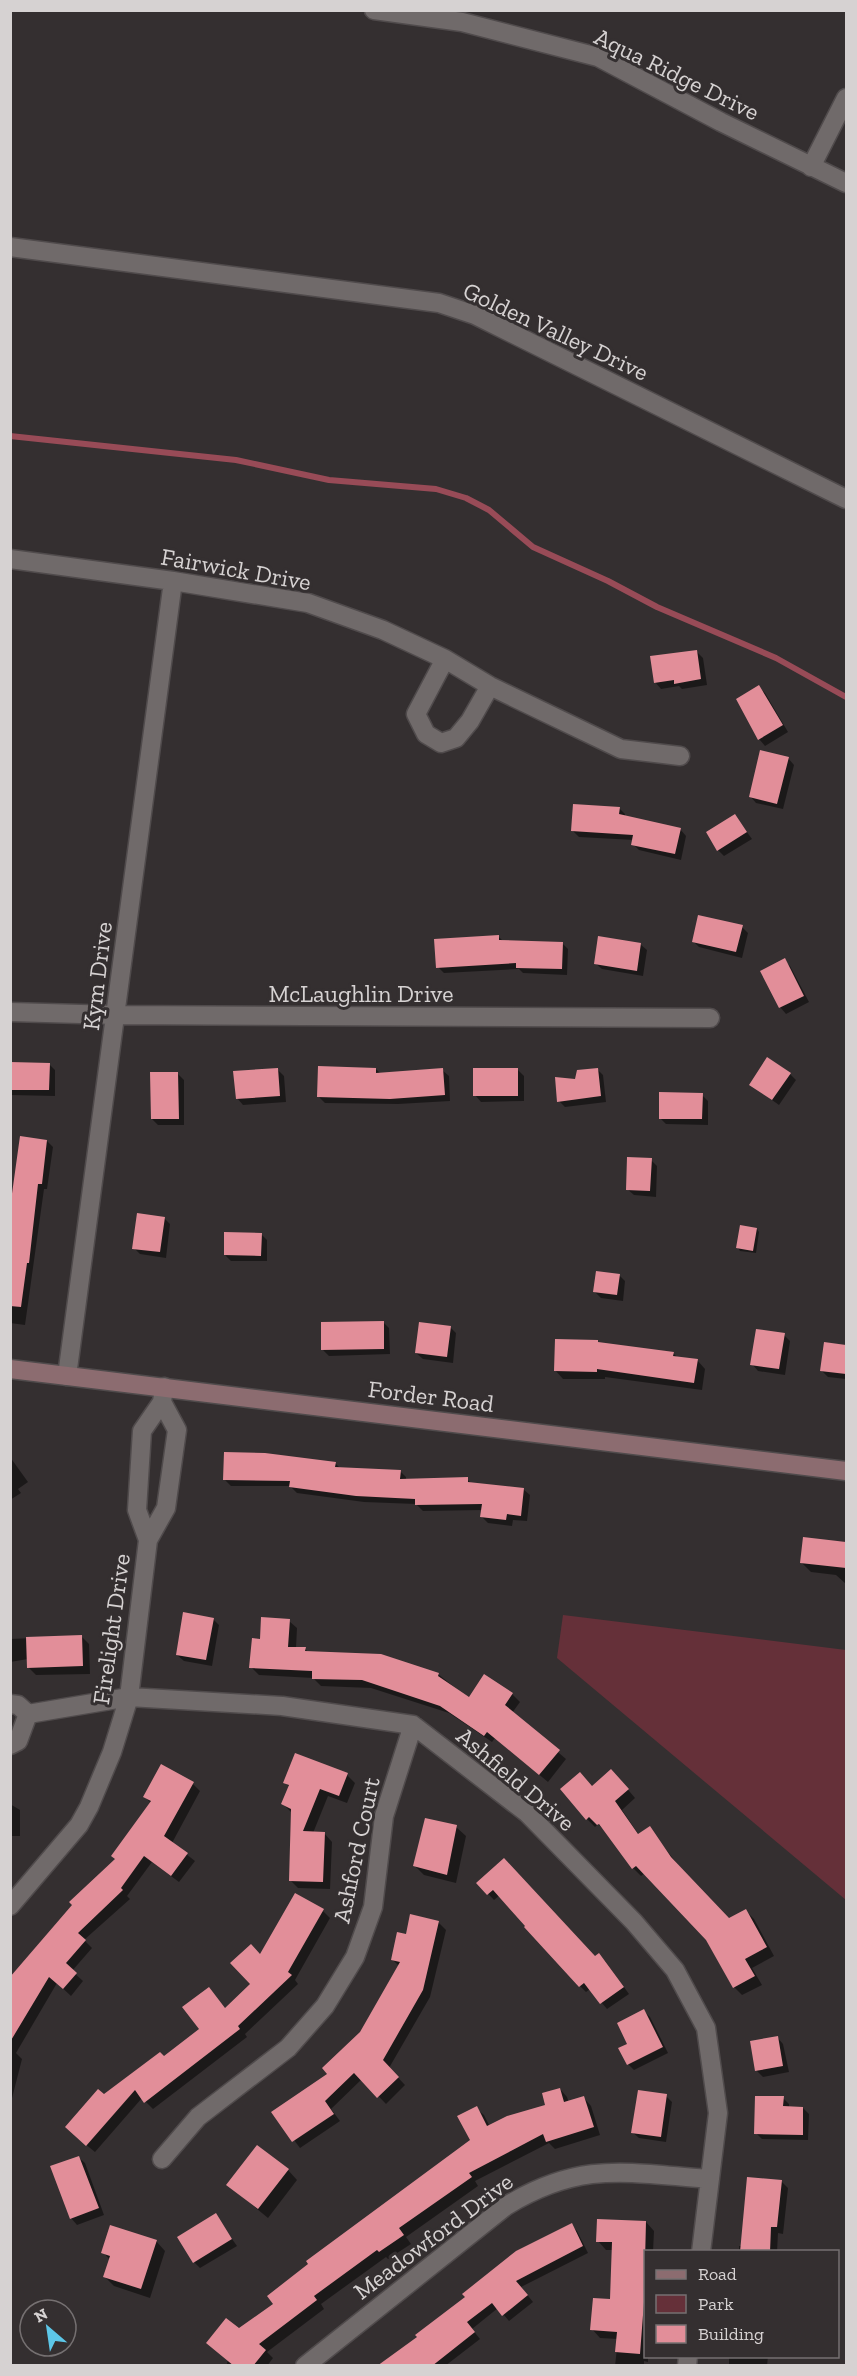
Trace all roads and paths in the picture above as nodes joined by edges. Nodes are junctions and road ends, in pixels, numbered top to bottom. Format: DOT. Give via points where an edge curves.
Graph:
graph roads {
  1 [pos="374,10"];
  2 [pos="846,98"];
  3 [pos="811,167"];
  4 [pos="846,183"];
  5 [pos="10,247"];
  6 [pos="846,499"];
  7 [pos="10,559"];
  8 [pos="173,581"];
  9 [pos="445,659"];
  10 [pos="490,686"];
  11 [pos="680,756"];
  12 [pos="10,1012"];
  13 [pos="116,1015"];
  14 [pos="711,1018"];
  15 [pos="10,1369"];
  16 [pos="67,1376"];
  17 [pos="163,1395"];
  18 [pos="846,1471"];
  19 [pos="148,1540"];
  20 [pos="129,1697"];
  21 [pos="10,1704"];
  22 [pos="28,1714"];
  23 [pos="413,1725"];
  24 [pos="10,1745"];
  25 [pos="10,1906"];
  26 [pos="162,2159"];
  27 [pos="710,2180"];
  28 [pos="701,2250"];
  29 [pos="305,2366"];
  1 -- 3 [label="street, Aqua Ridge Drive" via="462,22 598,57"];
  2 -- 3 [label="street"];
  3 -- 4 [label="street, Aqua Ridge Drive"];
  5 -- 6 [label="street, Golden Valley Drive" via="439,303 475,315"];
  7 -- 8 [label="street, Fairwick Drive"];
  8 -- 9 [label="street, Fairwick Drive" via="308,603 383,630"];
  8 -- 13 [label="street, Kym Drive"];
  9 -- 10 [label="street, Fairwick Drive"];
  9 -- 10 [label="street" via="416,714 426,734 441,743 456,738"];
  10 -- 11 [label="street, Fairwick Drive" via="621,749"];
  12 -- 13 [label="street, McLaughlin Drive"];
  13 -- 14 [label="street, McLaughlin Drive"];
  13 -- 16 [label="street, Kym Drive"];
  15 -- 16 [label="main road, Forder Road"];
  16 -- 17 [label="main road, Forder Road"];
  17 -- 18 [label="main road, Forder Road"];
  17 -- 19 [label="street, Firelight Drive" via="142,1431 137,1510"];
  17 -- 19 [label="street, Firelight Drive" via="177,1430 166,1508"];
  19 -- 20 [label="street, Firelight Drive"];
  20 -- 22 [label="street, Ashfield Drive"];
  20 -- 23 [label="street, Ashfield Drive" via="282,1706"];
  20 -- 25 [label="street, Firelight Drive" via="112,1752 84,1816"];
  21 -- 22 [label="street" via="18,1705"];
  22 -- 24 [label="street" via="18,1741"];
  23 -- 26 [label="street, Ashford Court" via="384,1816 373,1907 355,1957 325,2006 288,2048 198,2117"];
  23 -- 27 [label="street, Ashfield Drive" via="527,1814 634,1922 675,1970 706,2028 718,2113"];
  27 -- 28 [label="street, Ashfield Drive"];
  27 -- 29 [label="street, Meadowford Drive" via="594,2172 530,2191"];
}
